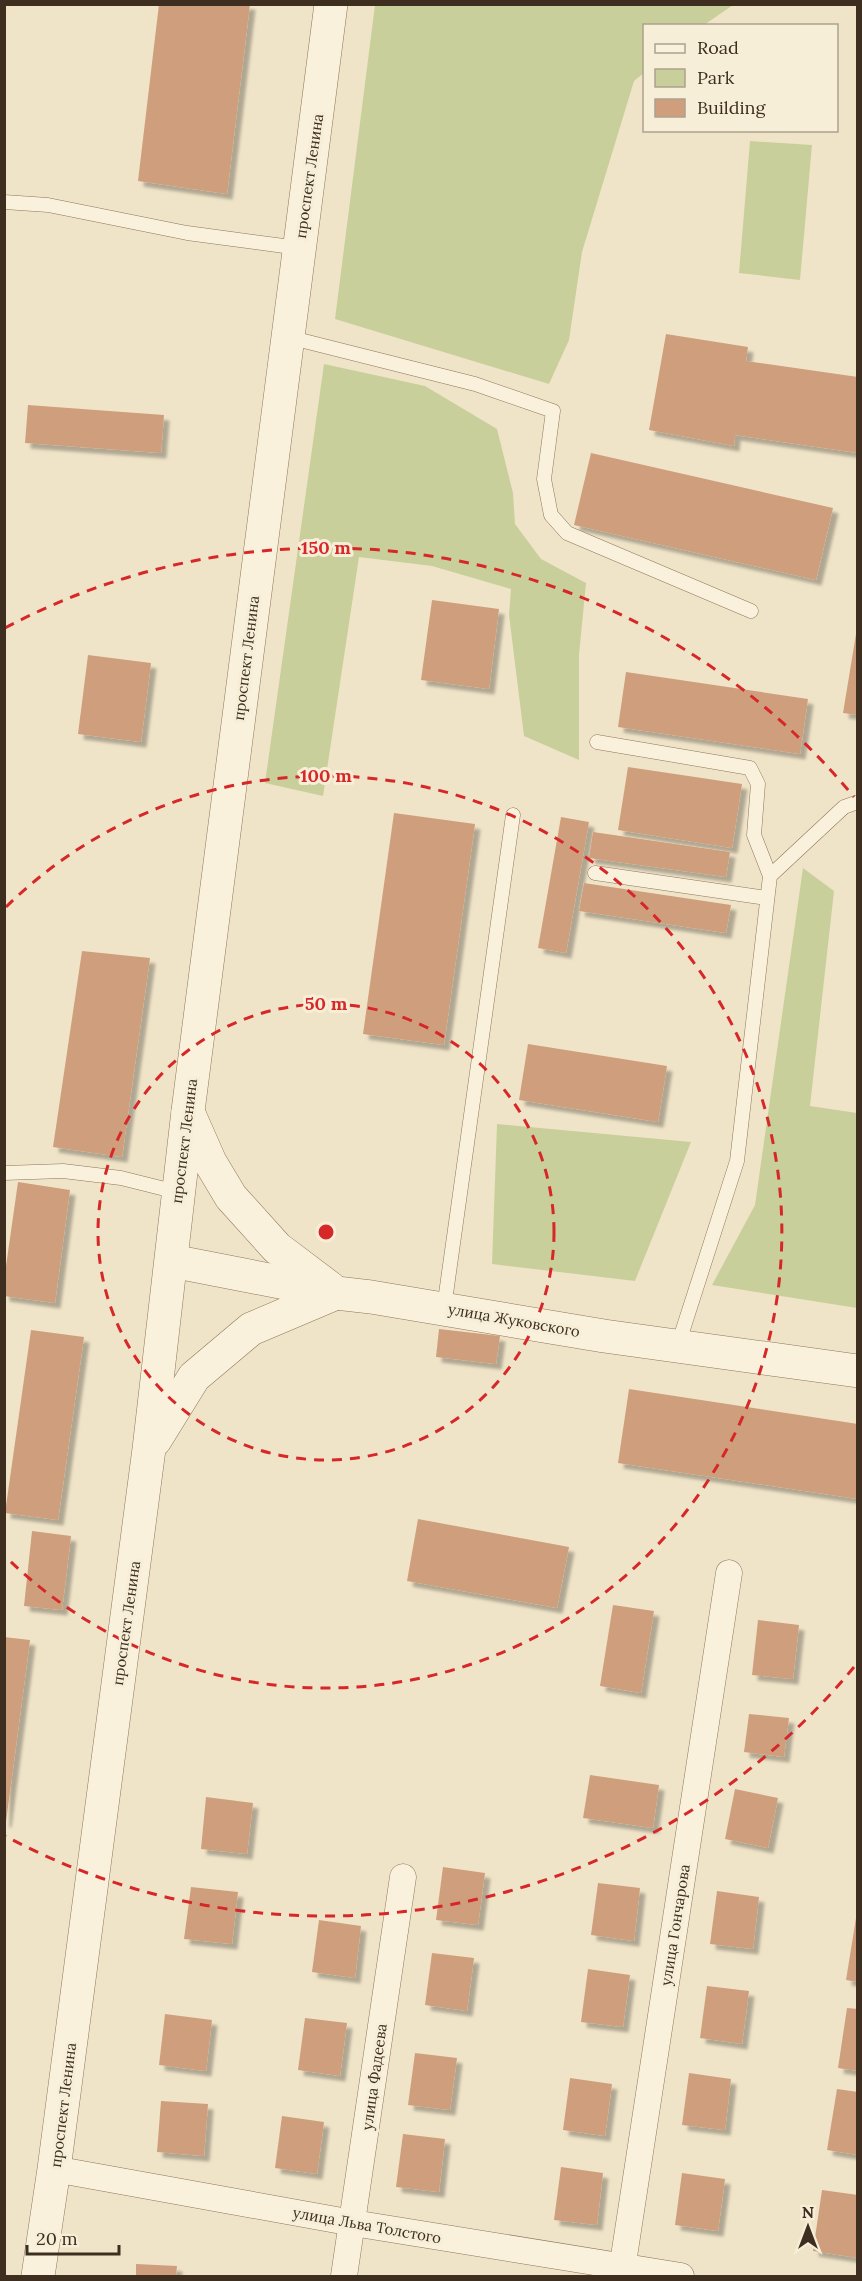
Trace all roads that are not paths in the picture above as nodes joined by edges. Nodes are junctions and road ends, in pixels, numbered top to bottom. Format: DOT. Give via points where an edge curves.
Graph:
graph roads {
  1 [pos="331,4"];
  2 [pos="4,202"];
  3 [pos="299,248"];
  4 [pos="288,337"];
  5 [pos="751,611"];
  6 [pos="597,741"];
  7 [pos="858,802"];
  8 [pos="513,815"];
  9 [pos="595,873"];
  10 [pos="770,876"];
  11 [pos="767,898"];
  12 [pos="188,1111"];
  13 [pos="4,1173"];
  14 [pos="177,1192"];
  15 [pos="172,1261"];
  16 [pos="336,1293"];
  17 [pos="444,1308"];
  18 [pos="678,1345"];
  19 [pos="858,1371"];
  20 [pos="149,1449"];
  21 [pos="729,1573"];
  22 [pos="403,1877"];
  23 [pos="54,2169"];
  24 [pos="353,2223"];
  25 [pos="622,2272"];
  26 [pos="38,2277"];
  27 [pos="344,2277"];
  28 [pos="681,2277"];
  1 -- 3 [label="street, проспект Ленина"];
  2 -- 3 [label="lane" via="48,205 187,232"];
  3 -- 4 [label="street, проспект Ленина"];
  4 -- 5 [label="lane" via="475,384 554,411 544,479 551,515 567,533"];
  4 -- 12 [label="street, проспект Ленина"];
  6 -- 10 [label="lane" via="750,768 758,784 754,835"];
  7 -- 10 [label="lane" via="844,807"];
  8 -- 17 [label="lane"];
  9 -- 11 [label="lane"];
  10 -- 11 [label="lane"];
  11 -- 18 [label="lane" via="737,1161"];
  12 -- 14 [label="street, проспект Ленина"];
  12 -- 16 [label="street" via="210,1162 231,1197 277,1248"];
  13 -- 14 [label="lane" via="75,1173 121,1178"];
  14 -- 15 [label="street, проспект Ленина"];
  15 -- 16 [label="street, улица Жуковского"];
  15 -- 20 [label="street, проспект Ленина"];
  16 -- 17 [label="street, улица Жуковского"];
  16 -- 20 [label="street" via="251,1329 194,1377"];
  17 -- 18 [label="street, улица Жуковского"];
  18 -- 19 [label="street, улица Жуковского"];
  20 -- 23 [label="street, проспект Ленина"];
  21 -- 25 [label="street, улица Гончарова"];
  22 -- 24 [label="street, улица Фадеева"];
  23 -- 24 [label="street, улица Льва Толстого"];
  23 -- 26 [label="street, проспект Ленина"];
  24 -- 25 [label="street, улица Льва Толстого"];
  24 -- 27 [label="street, улица Фадеева"];
  25 -- 28 [label="street, улица Льва Толстого"];
}
